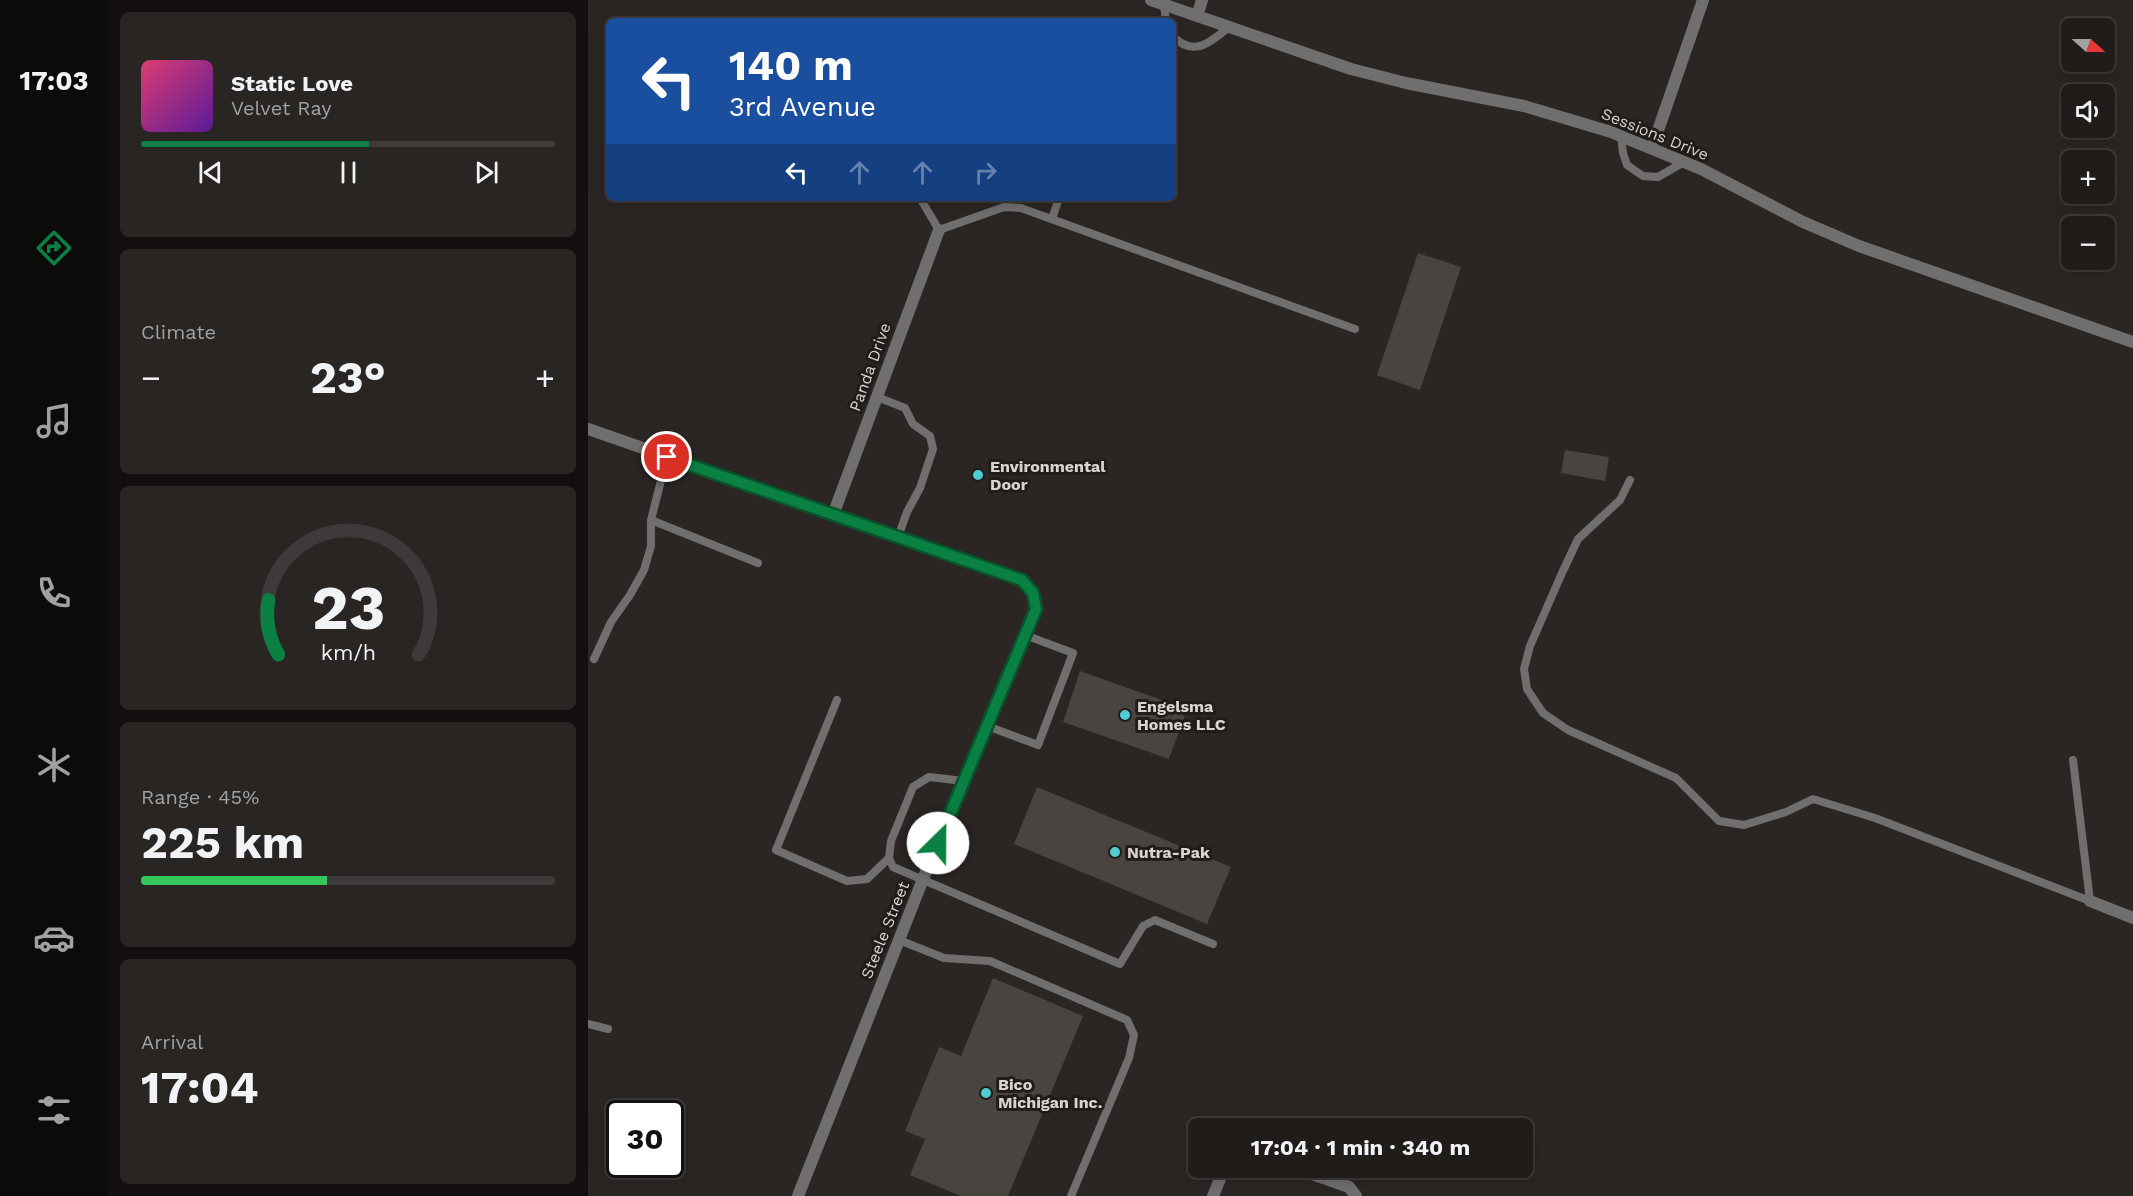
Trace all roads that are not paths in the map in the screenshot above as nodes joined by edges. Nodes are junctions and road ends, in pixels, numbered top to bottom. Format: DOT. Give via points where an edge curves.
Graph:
graph roads {
  1 [pos="1151,0"];
  2 [pos="1202,0"];
  3 [pos="1703,0"];
  4 [pos="1164,5"];
  5 [pos="1197,16"];
  6 [pos="1166,18"];
  7 [pos="1229,27"];
  8 [pos="1176,38"];
  9 [pos="1621,136"];
  10 [pos="1652,148"];
  11 [pos="1684,162"];
  12 [pos="922,201"];
  13 [pos="1006,201"];
  14 [pos="1058,201"];
  15 [pos="1004,207"];
  16 [pos="1052,219"];
  17 [pos="939,230"];
  18 [pos="1355,329"];
  19 [pos="2133,342"];
  20 [pos="876,397"];
  21 [pos="588,429"];
  22 [pos="667,457"];
  23 [pos="1630,480"];
  24 [pos="832,515"];
  25 [pos="651,520"];
  26 [pos="898,537"];
  27 [pos="758,563"];
  28 [pos="1025,635"];
  29 [pos="594,659"];
  30 [pos="837,700"];
  31 [pos="987,726"];
  32 [pos="2073,760"];
  33 [pos="964,781"];
  34 [pos="889,858"];
  35 [pos="923,879"];
  36 [pos="2090,901"];
  37 [pos="2133,918"];
  38 [pos="899,940"];
  39 [pos="1213,944"];
  40 [pos="588,1024"];
  41 [pos="608,1029"];
  42 [pos="1220,1178"];
  43 [pos="1323,1178"];
  44 [pos="798,1196"];
  45 [pos="1071,1196"];
  46 [pos="1213,1196"];
  47 [pos="1356,1196"];
  1 -- 4 [label="street, Sessions Drive"];
  2 -- 5 [label="street"];
  3 -- 10 [label="street"];
  4 -- 5 [label="street, Sessions Drive"];
  4 -- 6 [label="lane"];
  5 -- 7 [label="street, Sessions Drive"];
  7 -- 8 [label="lane" via="1201,46 1183,44"];
  7 -- 9 [label="street, Sessions Drive" via="1351,69 1524,106"];
  9 -- 10 [label="street, Sessions Drive"];
  9 -- 11 [label="lane" via="1624,160 1643,176 1658,177"];
  10 -- 11 [label="street, Sessions Drive"];
  11 -- 19 [label="street, Sessions Drive" via="1859,246"];
  12 -- 17 [label="lane"];
  13 -- 15 [label="lane"];
  14 -- 16 [label="lane"];
  15 -- 16 [label="lane" via="1021,208"];
  15 -- 17 [label="lane"];
  16 -- 18 [label="lane"];
  17 -- 20 [label="street, Panda Drive"];
  20 -- 24 [label="street, Panda Drive"];
  20 -- 26 [label="lane" via="905,408 913,424 930,436 933,449"];
  21 -- 22 [label="street"];
  22 -- 24 [label="street"];
  22 -- 25 [label="lane"];
  23 -- 36 [label="lane" via="1620,500 1578,539 1530,646 1524,669 1527,689 1543,713 1568,730 1677,778 1719,821 1744,825 1813,799 1875,818"];
  24 -- 26 [label="street"];
  25 -- 27 [label="lane"];
  25 -- 29 [label="lane" via="651,546 644,570 611,622"];
  26 -- 28 [label="street, Steele Street" via="1022,580 1033,593 1036,609"];
  28 -- 31 [label="street, Steele Street"];
  28 -- 31 [label="lane" via="1073,653 1038,745"];
  30 -- 34 [label="lane" via="776,850 847,881 867,879"];
  31 -- 33 [label="street, Steele Street"];
  32 -- 36 [label="lane"];
  33 -- 34 [label="lane" via="929,777 914,787 891,841"];
  33 -- 35 [label="street, Steele Street"];
  34 -- 35 [label="lane" via="893,867"];
  35 -- 38 [label="street, Steele Street"];
  35 -- 39 [label="lane" via="1120,964 1143,926 1155,920"];
  36 -- 37 [label="street"];
  38 -- 44 [label="street, Steele Street"];
  38 -- 45 [label="lane" via="944,958 990,961 1126,1020 1134,1035 1129,1058"];
  40 -- 41 [label="lane"];
  42 -- 46 [label="street"];
  43 -- 47 [label="street" via="1349,1187"];
}
